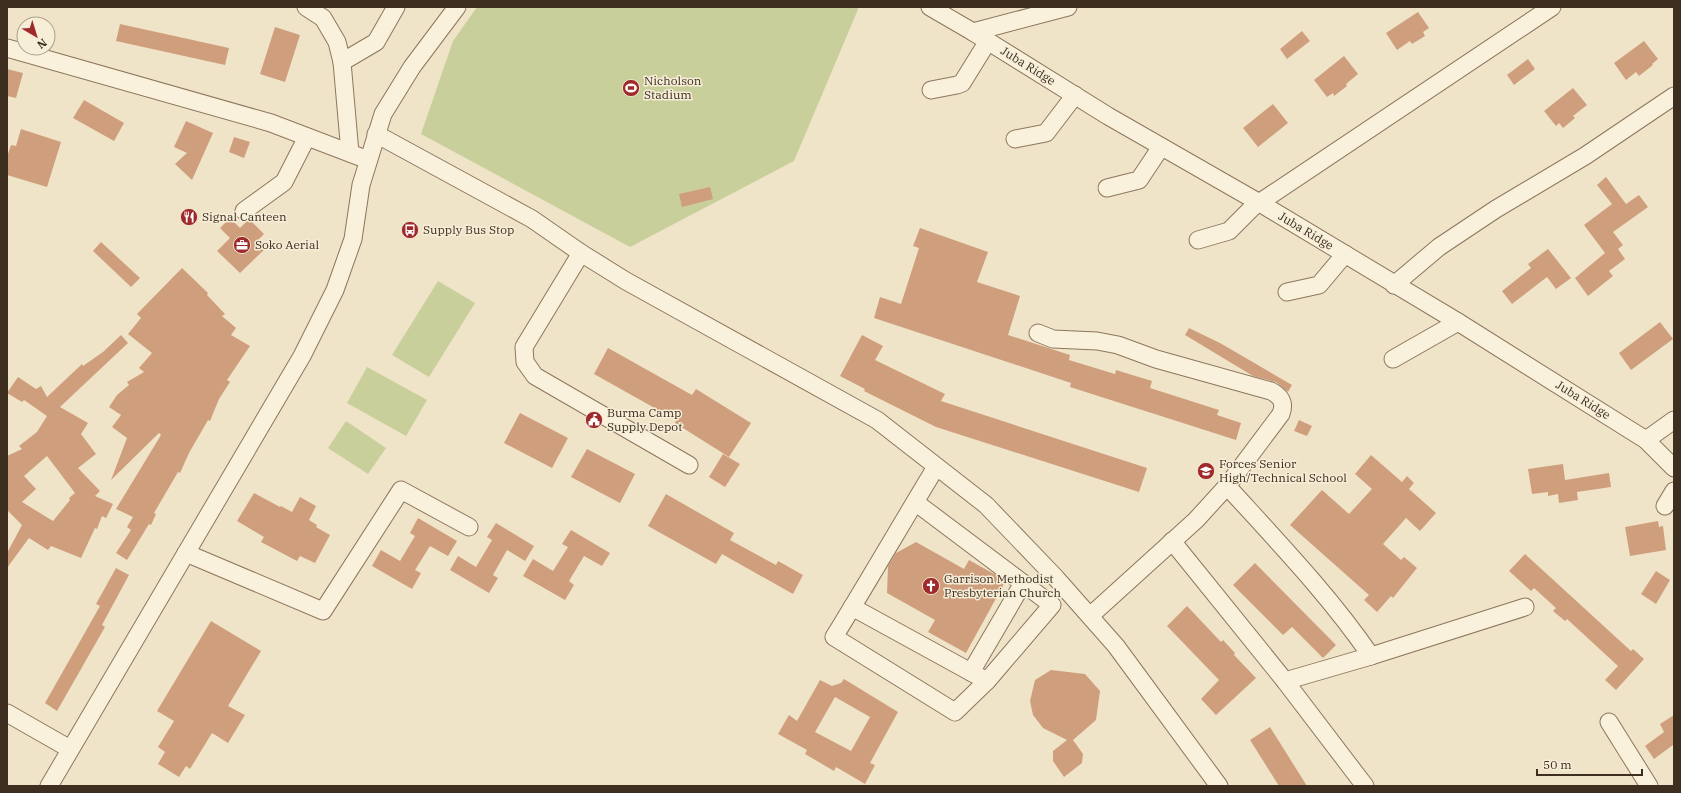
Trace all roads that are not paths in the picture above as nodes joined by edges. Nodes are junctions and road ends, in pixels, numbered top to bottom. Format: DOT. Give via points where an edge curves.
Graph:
graph roads {
  1 [pos="306,7"];
  2 [pos="396,7"];
  3 [pos="457,7"];
  4 [pos="930,7"];
  5 [pos="1068,7"];
  6 [pos="1552,7"];
  7 [pos="973,32"];
  8 [pos="988,41"];
  9 [pos="7,48"];
  10 [pos="342,62"];
  11 [pos="931,90"];
  12 [pos="1075,95"];
  13 [pos="1674,96"];
  14 [pos="376,134"];
  15 [pos="307,137"];
  16 [pos="1015,139"];
  17 [pos="1161,147"];
  18 [pos="350,154"];
  19 [pos="368,160"];
  20 [pos="1107,188"];
  21 [pos="1258,202"];
  22 [pos="244,211"];
  23 [pos="1198,240"];
  24 [pos="581,253"];
  25 [pos="1344,254"];
  26 [pos="1394,284"];
  27 [pos="1286,292"];
  28 [pos="1458,322"];
  29 [pos="1038,333"];
  30 [pos="1393,359"];
  31 [pos="1674,420"];
  32 [pos="1646,440"];
  33 [pos="689,465"];
  34 [pos="936,466"];
  35 [pos="1674,468"];
  36 [pos="1227,486"];
  37 [pos="1674,491"];
  38 [pos="915,502"];
  39 [pos="1665,506"];
  40 [pos="469,527"];
  41 [pos="1172,541"];
  42 [pos="186,553"];
  43 [pos="1023,583"];
  44 [pos="852,607"];
  45 [pos="1525,608"];
  46 [pos="1090,616"];
  47 [pos="1371,656"];
  48 [pos="971,672"];
  49 [pos="987,681"];
  50 [pos="1285,682"];
  51 [pos="7,713"];
  52 [pos="1609,722"];
  53 [pos="70,749"];
  54 [pos="49,786"];
  55 [pos="1219,786"];
  56 [pos="1365,786"];
  57 [pos="1649,786"];
  1 -- 10 [label="street" via="323,18 337,42"];
  2 -- 10 [label="street" via="376,42"];
  3 -- 14 [label="street" via="412,67 383,114"];
  4 -- 7 [label="street, Juba Ridge"];
  5 -- 7 [label="street"];
  6 -- 21 [label="street"];
  7 -- 8 [label="street, Juba Ridge"];
  8 -- 11 [label="street" via="962,83"];
  8 -- 12 [label="street, Juba Ridge"];
  9 -- 15 [label="street" via="271,123"];
  10 -- 18 [label="street"];
  12 -- 16 [label="street" via="1046,133"];
  12 -- 17 [label="street, Juba Ridge"];
  13 -- 26 [label="street" via="1585,156 1439,247"];
  14 -- 19 [label="street"];
  14 -- 24 [label="street" via="532,219"];
  15 -- 18 [label="street"];
  15 -- 22 [label="street" via="284,182"];
  17 -- 20 [label="street" via="1139,180"];
  17 -- 21 [label="street, Juba Ridge"];
  18 -- 19 [label="street"];
  19 -- 42 [label="street" via="361,185 353,239 335,290 302,356"];
  21 -- 23 [label="street" via="1229,231"];
  21 -- 25 [label="street, Juba Ridge"];
  24 -- 33 [label="street" via="524,347 524,362 535,376"];
  24 -- 34 [label="street" via="708,328 877,420"];
  25 -- 26 [label="street, Juba Ridge"];
  25 -- 27 [label="street" via="1319,285"];
  26 -- 28 [label="street, Juba Ridge"];
  28 -- 30 [label="street"];
  28 -- 32 [label="street, Juba Ridge"];
  29 -- 36 [label="street" via="1053,339 1098,341 1118,345 1156,359 1278,395 1282,400 1281,414"];
  31 -- 32 [label="street"];
  32 -- 35 [label="street, Juba Ridge"];
  34 -- 38 [label="street"];
  34 -- 46 [label="street" via="986,506"];
  36 -- 41 [label="street" via="1196,520"];
  36 -- 47 [label="street" via="1291,555 1347,622"];
  37 -- 39 [label="street"];
  38 -- 43 [label="street"];
  38 -- 44 [label="street"];
  40 -- 42 [label="street" via="401,490 323,611"];
  41 -- 46 [label="street"];
  41 -- 50 [label="street"];
  42 -- 53 [label="street"];
  43 -- 48 [label="street"];
  43 -- 49 [label="street" via="1052,605"];
  44 -- 48 [label="street"];
  44 -- 49 [label="street" via="834,637 955,712"];
  45 -- 47 [label="street"];
  46 -- 55 [label="street" via="1116,646"];
  47 -- 50 [label="street"];
  48 -- 49 [label="street"];
  50 -- 56 [label="street"];
  51 -- 53 [label="street"];
  52 -- 57 [label="street"];
  53 -- 54 [label="street"];
}
